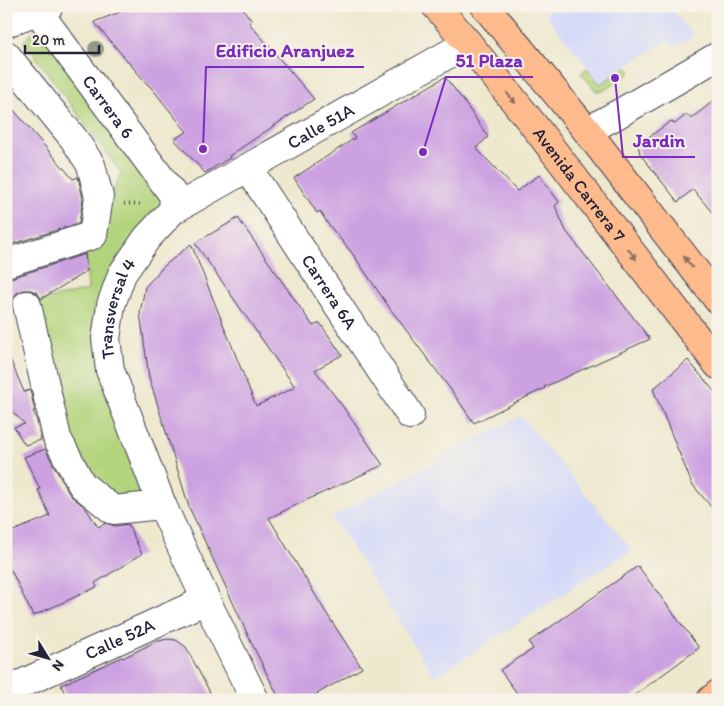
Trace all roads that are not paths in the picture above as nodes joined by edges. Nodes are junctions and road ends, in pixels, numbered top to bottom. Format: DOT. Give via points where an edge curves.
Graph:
graph roads {
  1 [pos="436,6"];
  2 [pos="485,6"];
  3 [pos="41,8"];
  4 [pos="6,23"];
  5 [pos="468,43"];
  6 [pos="6,55"];
  7 [pos="718,56"];
  8 [pos="587,131"];
  9 [pos="248,168"];
  10 [pos="173,207"];
  11 [pos="6,263"];
  12 [pos="718,300"];
  13 [pos="27,305"];
  14 [pos="718,365"];
  15 [pos="410,415"];
  16 [pos="162,505"];
  17 [pos="206,600"];
  18 [pos="6,691"];
  19 [pos="718,694"];
  20 [pos="255,700"];
  21 [pos="711,700"];
  1 -- 5 [label="main road, Avenida Carrera 7"];
  2 -- 8 [label="main road"];
  3 -- 4 [label="street"];
  3 -- 10 [label="street, Carrera 6" via="174,196"];
  5 -- 9 [label="street, Calle 51A"];
  5 -- 14 [label="main road, Avenida Carrera 7, one-way"];
  6 -- 11 [label="street" via="74,139 91,165 99,197 93,235"];
  7 -- 8 [label="street"];
  12 -- 8 [label="main road, one-way"];
  9 -- 10 [label="street, Calle 51A"];
  9 -- 15 [label="street, Carrera 6A"];
  10 -- 16 [label="street, Transversal 4" via="122,274 111,305 106,339 110,370"];
  13 -- 16 [label="street" via="57,438 82,485 113,510"];
  16 -- 17 [label="street, Transversal 4"];
  17 -- 18 [label="street, Calle 52A"];
  17 -- 20 [label="street, Transversal 4"];
  19 -- 21 [label="main road"];
}
